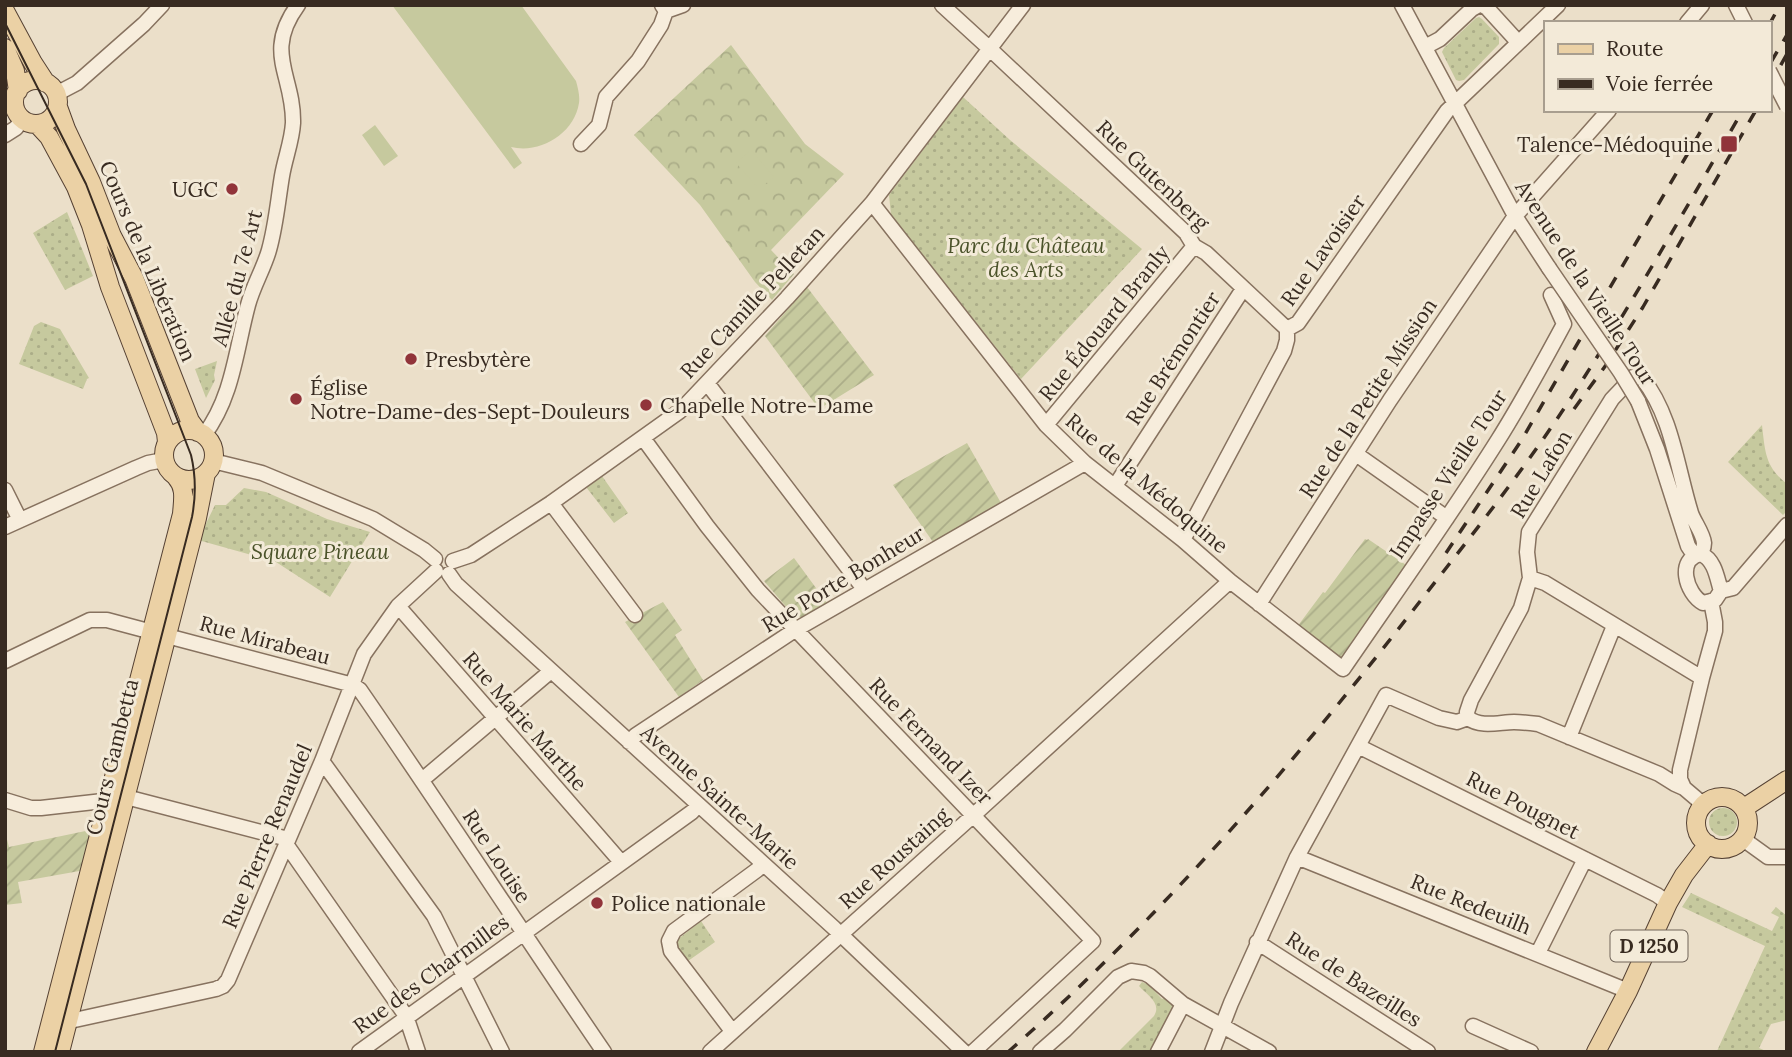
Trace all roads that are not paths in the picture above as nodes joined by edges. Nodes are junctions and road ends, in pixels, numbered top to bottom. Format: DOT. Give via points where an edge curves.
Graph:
graph roads {
  1 [pos="162,5"];
  2 [pos="298,5"];
  3 [pos="683,5"];
  4 [pos="942,5"];
  5 [pos="1023,5"];
  6 [pos="1402,5"];
  7 [pos="1481,5"];
  8 [pos="1558,5"];
  9 [pos="1702,5"];
  10 [pos="1737,5"];
  11 [pos="664,8"];
  12 [pos="5,11"];
  13 [pos="1689,21"];
  14 [pos="1744,21"];
  15 [pos="1518,42"];
  16 [pos="1425,47"];
  17 [pos="990,49"];
  18 [pos="7,55"];
  19 [pos="1771,75"];
  20 [pos="18,91"];
  21 [pos="53,94"];
  22 [pos="1455,103"];
  23 [pos="1787,106"];
  24 [pos="1607,112"];
  25 [pos="30,122"];
  26 [pos="5,135"];
  27 [pos="582,144"];
  28 [pos="873,203"];
  29 [pos="1515,216"];
  30 [pos="1194,246"];
  31 [pos="1243,289"];
  32 [pos="1550,295"];
  33 [pos="1287,329"];
  34 [pos="706,383"];
  35 [pos="1046,425"];
  36 [pos="201,434"];
  37 [pos="643,438"];
  38 [pos="166,451"];
  39 [pos="1356,454"];
  40 [pos="1085,463"];
  41 [pos="209,467"];
  42 [pos="176,477"];
  43 [pos="1115,486"];
  44 [pos="5,491"];
  45 [pos="551,503"];
  46 [pos="1447,519"];
  47 [pos="20,520"];
  48 [pos="1787,525"];
  49 [pos="5,527"];
  50 [pos="1184,540"];
  51 [pos="1698,554"];
  52 [pos="443,566"];
  53 [pos="1531,578"];
  54 [pos="1230,581"];
  55 [pos="864,589"];
  56 [pos="1716,596"];
  57 [pos="1259,604"];
  58 [pos="398,606"];
  59 [pos="635,615"];
  60 [pos="1614,626"];
  61 [pos="795,630"];
  62 [pos="160,634"];
  63 [pos="5,661"];
  64 [pos="1343,669"];
  65 [pos="551,671"];
  66 [pos="1702,678"];
  67 [pos="352,685"];
  68 [pos="1468,718"];
  69 [pos="495,719"];
  70 [pos="1569,737"];
  71 [pos="629,742"];
  72 [pos="1358,746"];
  73 [pos="322,761"];
  74 [pos="422,780"];
  75 [pos="1787,780"];
  76 [pos="1684,788"];
  77 [pos="117,799"];
  78 [pos="5,800"];
  79 [pos="1704,805"];
  80 [pos="698,806"];
  81 [pos="1744,808"];
  82 [pos="973,816"];
  83 [pos="1743,839"];
  84 [pos="287,841"];
  85 [pos="1708,844"];
  86 [pos="1787,856"];
  87 [pos="1297,857"];
  88 [pos="1585,859"];
  89 [pos="621,862"];
  90 [pos="763,864"];
  91 [pos="1668,903"];
  92 [pos="523,933"];
  93 [pos="841,935"];
  94 [pos="1257,942"];
  95 [pos="1538,953"];
  96 [pos="464,975"];
  97 [pos="1628,991"];
  98 [pos="1183,1004"];
  99 [pos="406,1016"];
  100 [pos="68,1021"];
  101 [pos="1222,1026"];
  102 [pos="1473,1026"];
  103 [pos="732,1031"];
  104 [pos="1602,1050"];
  105 [pos="43,1052"];
  106 [pos="60,1052"];
  107 [pos="359,1052"];
  108 [pos="418,1052"];
  109 [pos="502,1052"];
  110 [pos="604,1052"];
  111 [pos="709,1052"];
  112 [pos="964,1052"];
  113 [pos="973,1052"];
  114 [pos="1040,1052"];
  115 [pos="1158,1052"];
  116 [pos="1212,1052"];
  117 [pos="1269,1052"];
  118 [pos="1428,1052"];
  119 [pos="1531,1052"];
  1 -- 21 [label="street" via="77,83"];
  2 -- 36 [label="street, Allée du 7e Art" via="281,44 293,122 269,251 249,302 229,390"];
  3 -- 11 [label="street"];
  4 -- 17 [label="street, Rue Gutenberg"];
  5 -- 17 [label="street, Rue Camille Pelletan"];
  6 -- 16 [label="street, Avenue de la Vieille Tour"];
  7 -- 15 [label="street"];
  7 -- 16 [label="street"];
  8 -- 15 [label="street, Rue Lavoisier"];
  9 -- 13 [label="street"];
  10 -- 14 [label="street"];
  11 -- 27 [label="street" via="661,24 638,61 606,97 599,125"];
  12 -- 21 [label="main road, Cours de la Libération"];
  15 -- 22 [label="street, Rue Lavoisier"];
  16 -- 22 [label="street, Avenue de la Vieille Tour"];
  17 -- 28 [label="street, Rue Camille Pelletan"];
  17 -- 30 [label="street, Rue Gutenberg" via="1186,233"];
  18 -- 20 [label="main road"];
  19 -- 23 [label="street, bridge"];
  20 -- 21 [label="main road" via="35,81"];
  20 -- 25 [label="main road" via="15,109"];
  21 -- 25 [label="main road" via="53,117"];
  21 -- 36 [label="main road, Cours de la Libération" via="134,278 190,422"];
  22 -- 29 [label="street, Avenue de la Vieille Tour"];
  22 -- 33 [label="street, Rue Lavoisier" via="1298,323"];
  24 -- 29 [label="street, Rue de la Petite Mission"];
  25 -- 26 [label="street"];
  25 -- 38 [label="main road, Cours de la Libération" via="44,129 81,200 166,433"];
  28 -- 34 [label="street, Rue Camille Pelletan"];
  28 -- 35 [label="street, Rue de la Médoquine"];
  29 -- 39 [label="street, Rue de la Petite Mission"];
  29 -- 51 [label="street, Avenue de la Vieille Tour, bridge" via="1638,401 1688,546"];
  30 -- 31 [label="street, Rue Gutenberg"];
  30 -- 35 [label="street, Rue Édouard Branly"];
  31 -- 33 [label="street, Rue Gutenberg"];
  31 -- 43 [label="street, Rue Brémontier"];
  32 -- 46 [label="street, Impasse Vieille Tour" via="1564,324"];
  33 -- 50 [label="street, Rue Lavoisier" via="1284,351"];
  34 -- 37 [label="street, Rue Camille Pelletan" via="680,411"];
  34 -- 55 [label="street"];
  35 -- 40 [label="street, Rue de la Médoquine"];
  36 -- 38 [label="main road" via="182,431 172,437"];
  36 -- 41 [label="main road" via="212,447"];
  37 -- 45 [label="street, Rue Camille Pelletan"];
  37 -- 61 [label="street, Rue Fernand Izer" via="737,565"];
  38 -- 42 [label="main road" via="168,470"];
  38 -- 47 [label="street"];
  39 -- 46 [label="street"];
  39 -- 57 [label="street, Rue de la Petite Mission"];
  40 -- 43 [label="street, Rue de la Médoquine"];
  40 -- 55 [label="street, Rue Porte Bonheur"];
  41 -- 42 [label="main road" via="201,477"];
  41 -- 52 [label="street" via="262,473 373,519"];
  41 -- 62 [label="main road, Cours Gambetta"];
  42 -- 62 [label="main road, Cours Gambetta" via="184,496"];
  43 -- 50 [label="street, Rue de la Médoquine"];
  44 -- 47 [label="street"];
  45 -- 52 [label="street, Rue Camille Pelletan" via="471,555"];
  45 -- 59 [label="street"];
  46 -- 64 [label="street, Impasse Vieille Tour"];
  47 -- 49 [label="street"];
  48 -- 56 [label="street" via="1733,588"];
  50 -- 54 [label="street, Rue de la Médoquine"];
  51 -- 53 [label="street, Rue Lafon" via="1703,540 1657,401 1642,377 1633,377 1612,399 1530,532"];
  51 -- 56 [label="street" via="1712,561"];
  51 -- 56 [label="street" via="1688,561 1685,571 1693,596 1703,603"];
  52 -- 58 [label="street, Rue Pierre Renaudel"];
  52 -- 65 [label="street, Avenue Sainte-Marie" via="456,584"];
  53 -- 60 [label="street"];
  53 -- 68 [label="street, Rue Lafon" via="1521,608 1471,701"];
  54 -- 57 [label="street, Rue de la Médoquine"];
  54 -- 82 [label="street, Rue Roustaing"];
  55 -- 61 [label="street, Rue Porte Bonheur"];
  56 -- 66 [label="street" via="1715,631"];
  57 -- 64 [label="street, Rue de la Médoquine"];
  58 -- 67 [label="street, Rue Pierre Renaudel" via="365,654"];
  58 -- 69 [label="street, Rue Marie Marthe"];
  60 -- 66 [label="street"];
  60 -- 70 [label="street"];
  61 -- 71 [label="street, Rue Porte Bonheur"];
  61 -- 82 [label="street, Rue Fernand Izer"];
  62 -- 63 [label="street, Rue Mirabeau" via="90,620"];
  62 -- 67 [label="street, Rue Mirabeau"];
  62 -- 77 [label="main road, Cours Gambetta"];
  65 -- 69 [label="street"];
  65 -- 71 [label="street, Avenue Sainte-Marie"];
  66 -- 76 [label="street" via="1681,770"];
  67 -- 73 [label="street, Rue Pierre Renaudel"];
  67 -- 74 [label="street, Rue Louise"];
  68 -- 70 [label="street" via="1484,724 1538,724"];
  68 -- 72 [label="street" via="1457,722 1439,718 1386,695"];
  69 -- 74 [label="street"];
  69 -- 89 [label="street, Rue Marie Marthe"];
  70 -- 76 [label="street"];
  71 -- 80 [label="street, Avenue Sainte-Marie"];
  72 -- 87 [label="street"];
  72 -- 88 [label="street, Rue Pougnet"];
  73 -- 84 [label="street, Rue Pierre Renaudel"];
  73 -- 96 [label="street" via="435,916"];
  74 -- 92 [label="street, Rue Louise"];
  75 -- 81 [label="main road"];
  76 -- 79 [label="street"];
  77 -- 78 [label="street" via="41,808"];
  77 -- 84 [label="street"];
  77 -- 100 [label="main road, Cours Gambetta"];
  77 -- 105 [label="main road, Cours Gambetta"];
  79 -- 81 [label="main road" via="1724,797"];
  79 -- 85 [label="main road" via="1696,821"];
  80 -- 89 [label="street, Rue des Charmilles"];
  80 -- 90 [label="street, Avenue Sainte-Marie"];
  81 -- 83 [label="main road" via="1748,823"];
  82 -- 93 [label="street, Rue Roustaing"];
  82 -- 113 [label="street, Rue Fernand Izer" via="1093,941"];
  83 -- 85 [label="main road" via="1723,849"];
  83 -- 86 [label="street" via="1768,857"];
  84 -- 99 [label="street"];
  84 -- 100 [label="street, Rue Pierre Renaudel" via="223,986"];
  85 -- 91 [label="main road, D 1250"];
  87 -- 94 [label="street"];
  87 -- 95 [label="street, Rue Redeuilh"];
  88 -- 91 [label="street, Rue Pougnet"];
  88 -- 95 [label="street"];
  89 -- 92 [label="street, Rue des Charmilles"];
  90 -- 93 [label="street, Avenue Sainte-Marie"];
  90 -- 103 [label="street" via="674,932 669,941 671,951"];
  91 -- 97 [label="main road, D 1250"];
  92 -- 96 [label="street, Rue des Charmilles"];
  92 -- 110 [label="street, Rue Louise"];
  93 -- 103 [label="street, Rue Roustaing"];
  93 -- 112 [label="street, Avenue Sainte-Marie"];
  94 -- 101 [label="street"];
  94 -- 118 [label="street, Rue de Bazeilles"];
  95 -- 97 [label="street, Rue Redeuilh"];
  96 -- 99 [label="street, Rue des Charmilles"];
  96 -- 109 [label="street"];
  97 -- 104 [label="main road, D 1250"];
  98 -- 101 [label="street"];
  98 -- 114 [label="street" via="1150,976 1138,971 1125,973"];
  98 -- 115 [label="street"];
  99 -- 107 [label="street, Rue des Charmilles"];
  99 -- 108 [label="street"];
  100 -- 106 [label="main road, Cours Gambetta"];
  101 -- 116 [label="street"];
  101 -- 117 [label="street"];
  102 -- 119 [label="street"];
  103 -- 111 [label="street, Rue Roustaing"];
}
